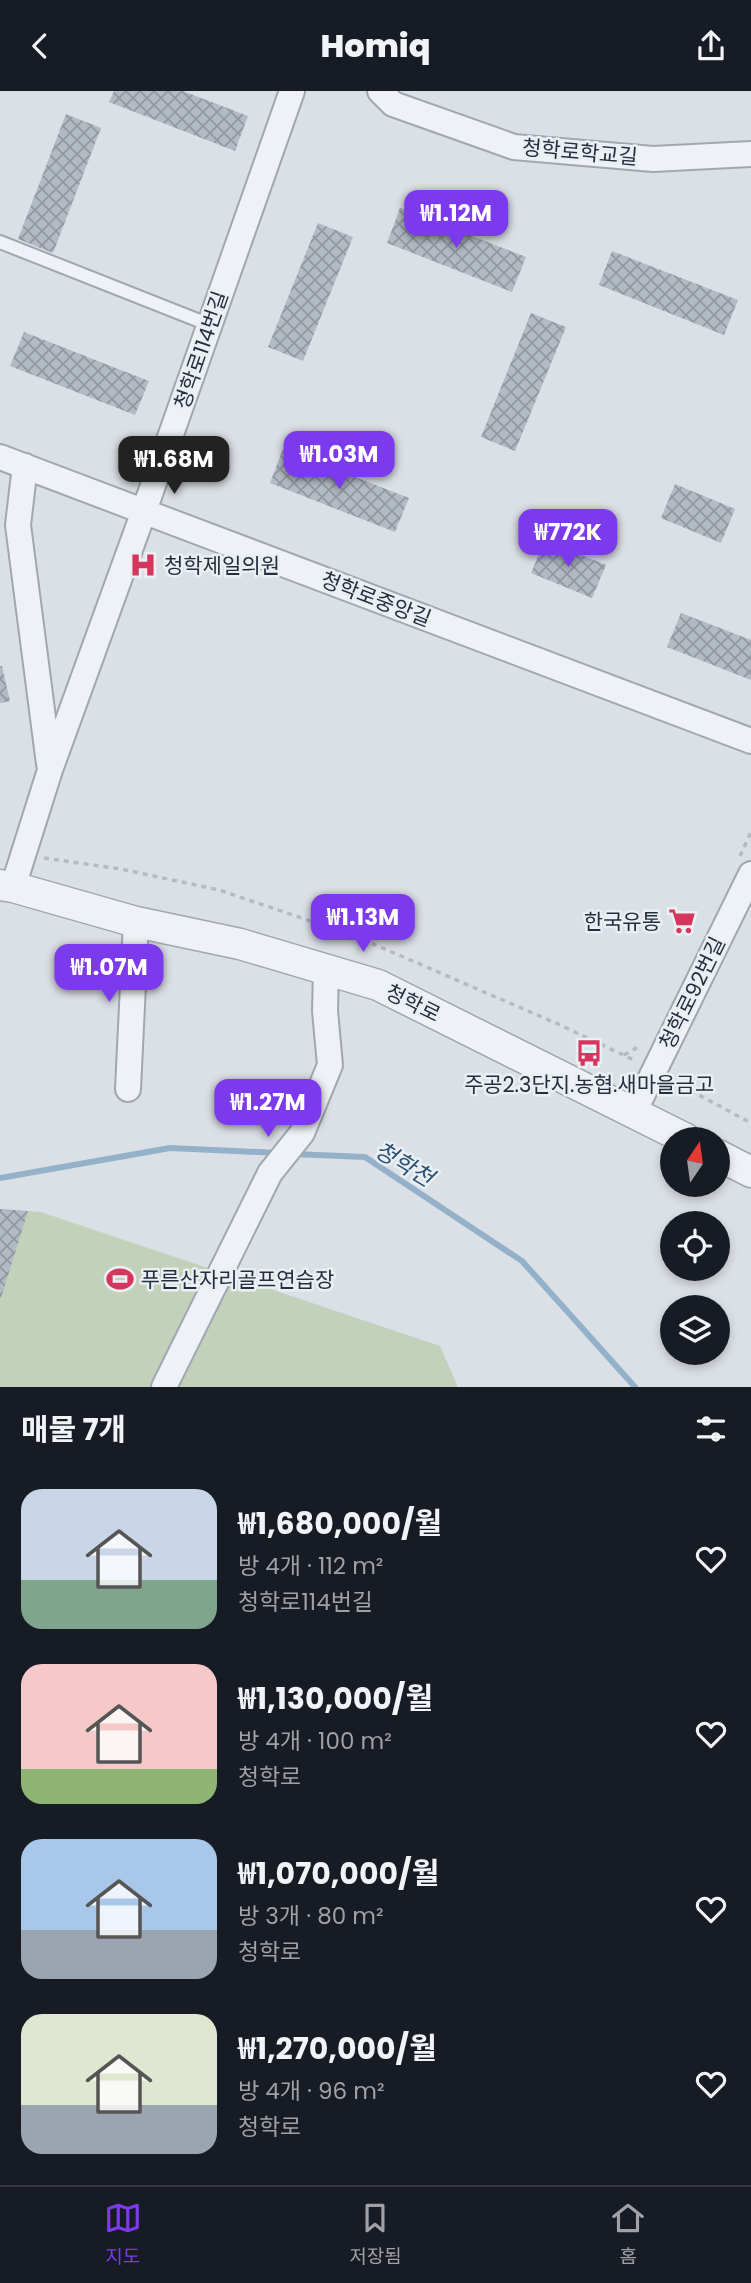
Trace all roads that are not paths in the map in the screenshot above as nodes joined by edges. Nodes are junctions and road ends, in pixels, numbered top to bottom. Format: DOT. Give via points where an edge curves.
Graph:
graph roads {
  1 [pos="292,91"];
  2 [pos="380,91"];
  3 [pos="751,154"];
  4 [pos="0,242"];
  5 [pos="210,325"];
  6 [pos="0,457"];
  7 [pos="25,466"];
  8 [pos="144,511"];
  9 [pos="751,741"];
  10 [pos="50,770"];
  11 [pos="751,874"];
  12 [pos="6,886"];
  13 [pos="135,922"];
  14 [pos="326,969"];
  15 [pos="128,1089"];
  16 [pos="634,1112"];
  17 [pos="663,1127"];
  18 [pos="730,1161"];
  19 [pos="751,1172"];
  20 [pos="164,1387"];
  1 -- 5 [label="street, 청학로114번길"];
  2 -- 3 [label="street, 청학로학교길" via="393,104 514,147 653,159"];
  4 -- 5 [label="lane"];
  5 -- 8 [label="street, 청학로114번길"];
  6 -- 7 [label="street, 청학로중앙길"];
  7 -- 8 [label="street, 청학로중앙길"];
  7 -- 10 [label="street" via="18,525"];
  8 -- 9 [label="street, 청학로중앙길"];
  8 -- 10 [label="street, 청학로114번길"];
  10 -- 12 [label="street, 청학로114번길"];
  11 -- 16 [label="street, 청학로92번길"];
  12 -- 13 [label="street, 청학로"];
  13 -- 14 [label="street, 청학로" via="240,944"];
  13 -- 15 [label="street"];
  14 -- 16 [label="street, 청학로" via="378,985"];
  14 -- 20 [label="street" via="330,1065 302,1133 270,1173"];
  16 -- 17 [label="street, 청학로"];
  18 -- 19 [label="street"];
}
